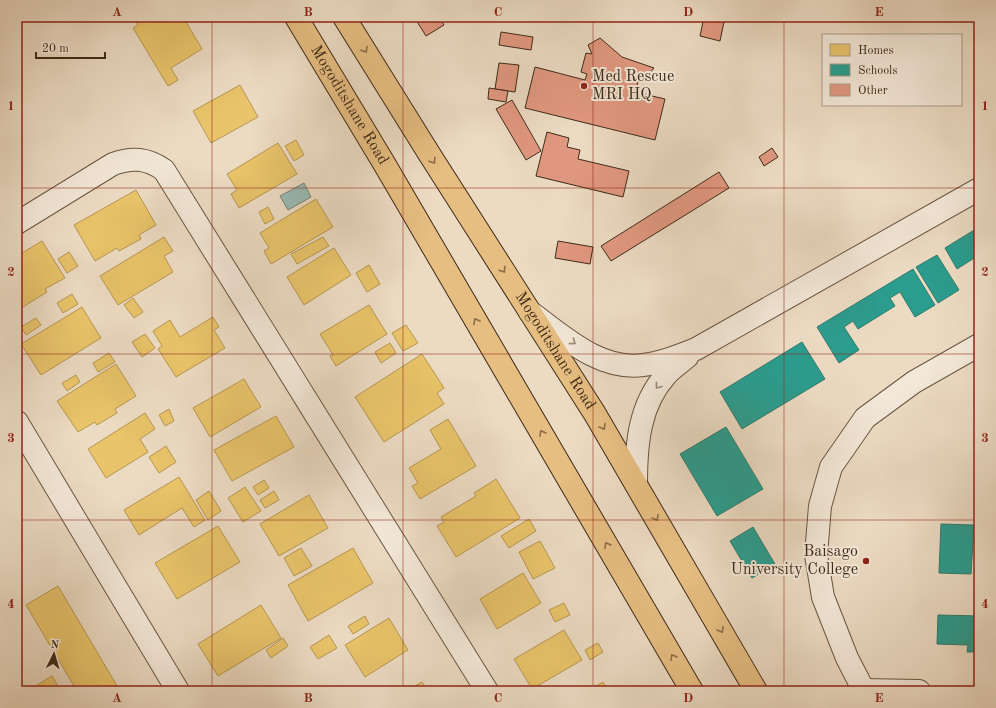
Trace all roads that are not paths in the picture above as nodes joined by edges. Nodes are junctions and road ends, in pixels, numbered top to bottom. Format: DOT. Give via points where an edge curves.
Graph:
graph roads {
  1 [pos="296,17"];
  2 [pos="344,17"];
  3 [pos="979,189"];
  4 [pos="17,223"];
  5 [pos="530,312"];
  6 [pos="979,345"];
  7 [pos="696,349"];
  8 [pos="17,422"];
  9 [pos="636,484"];
  10 [pos="863,690"];
  11 [pos="178,691"];
  12 [pos="487,691"];
  13 [pos="692,691"];
  14 [pos="756,691"];
  15 [pos="919,691"];
  13 -- 1 [label="main road, Mogoditshane Road, one-way"];
  2 -- 5 [label="main road, Mogoditshane Road, one-way"];
  3 -- 7 [label="street"];
  4 -- 12 [label="street" via="112,164 126,159 141,159 154,163 164,170"];
  5 -- 7 [label="street, one-way" via="585,352 612,363 642,366 665,361"];
  5 -- 9 [label="main road, Mogoditshane Road, one-way"];
  6 -- 10 [label="street" via="914,382 865,418 831,467 820,506 816,555 823,597 847,658"];
  7 -- 9 [label="street, one-way" via="666,375 650,396 637,442"];
  8 -- 11 [label="street"];
  9 -- 14 [label="main road, Mogoditshane Road, one-way"];
  10 -- 15 [label="street"];
}
